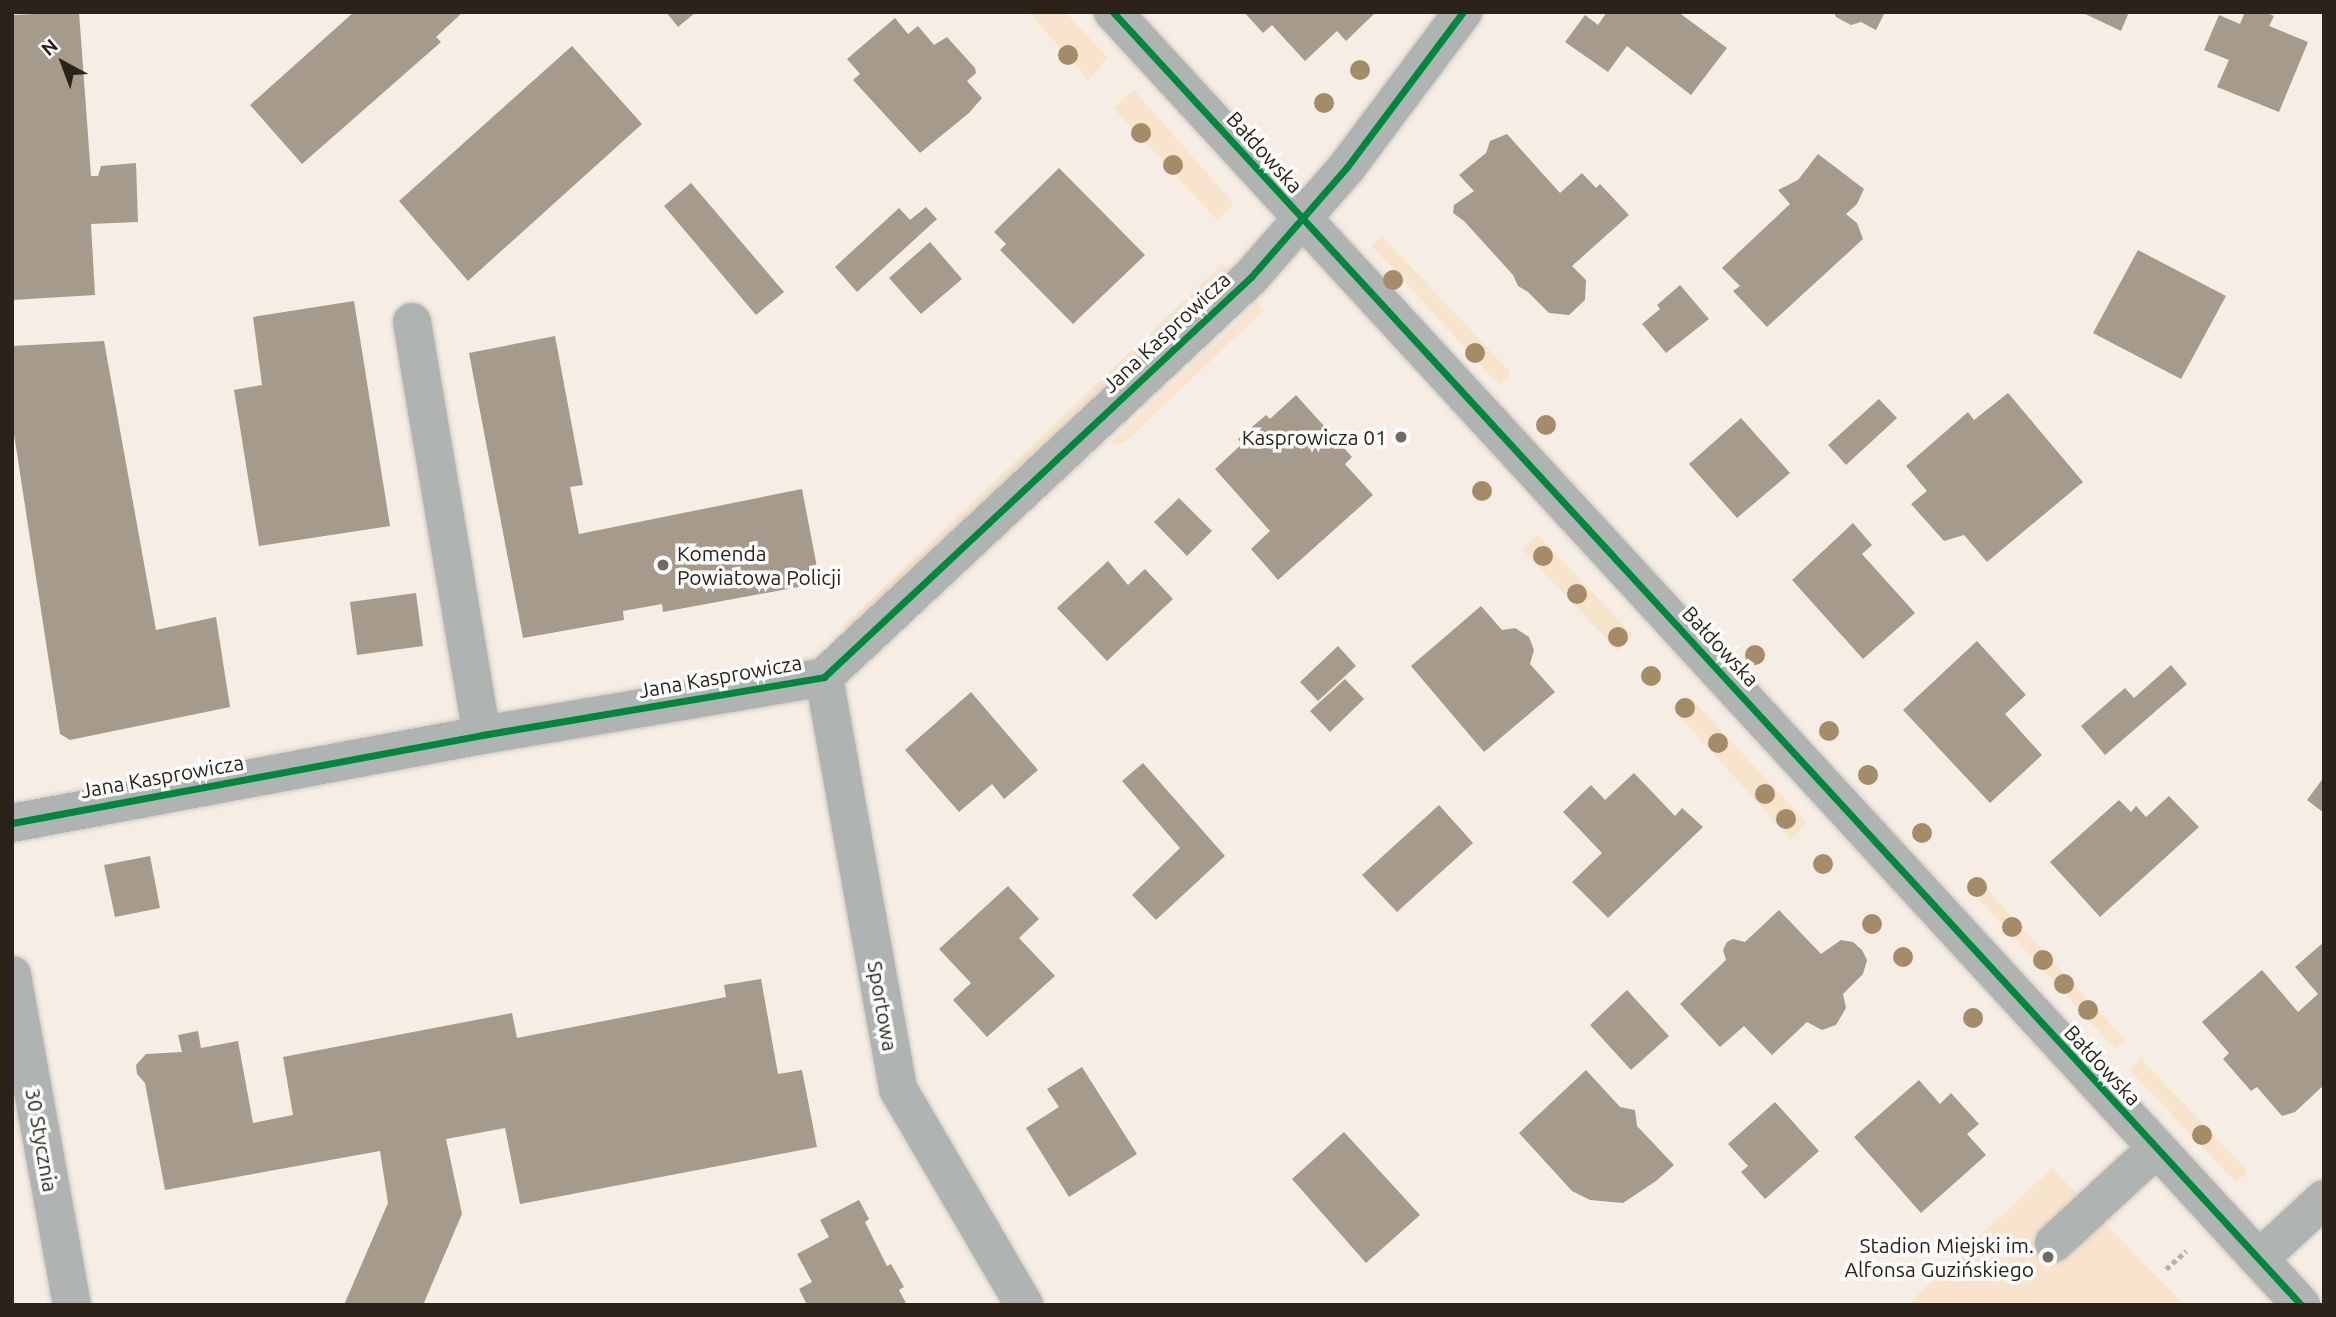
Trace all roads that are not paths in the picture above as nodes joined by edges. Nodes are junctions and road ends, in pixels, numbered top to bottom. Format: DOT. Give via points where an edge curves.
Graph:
graph roads {
  1 [pos="1113,12"];
  2 [pos="1463,12"];
  3 [pos="1302,219"];
  4 [pos="412,322"];
  5 [pos="824,677"];
  6 [pos="482,735"];
  7 [pos="12,823"];
  8 [pos="12,975"];
  9 [pos="2157,1148"];
  10 [pos="2324,1199"];
  11 [pos="2054,1243"];
  12 [pos="2259,1259"];
  13 [pos="72,1305"];
  14 [pos="1024,1305"];
  15 [pos="2301,1305"];
  1 -- 3 [label="street, Bałdowska"];
  2 -- 3 [label="street, Jana Kasprowicza" via="1347,167"];
  3 -- 5 [label="street, Jana Kasprowicza" via="1251,277"];
  3 -- 9 [label="street, Bałdowska"];
  4 -- 6 [label="street"];
  5 -- 6 [label="street, Jana Kasprowicza"];
  5 -- 14 [label="street, Sportowa" via="898,1089"];
  6 -- 7 [label="street, Jana Kasprowicza"];
  8 -- 13 [label="street, 30 Stycznia"];
  9 -- 11 [label="street"];
  9 -- 12 [label="street, Bałdowska"];
  10 -- 12 [label="street"];
  12 -- 15 [label="street, Bałdowska"];
}
